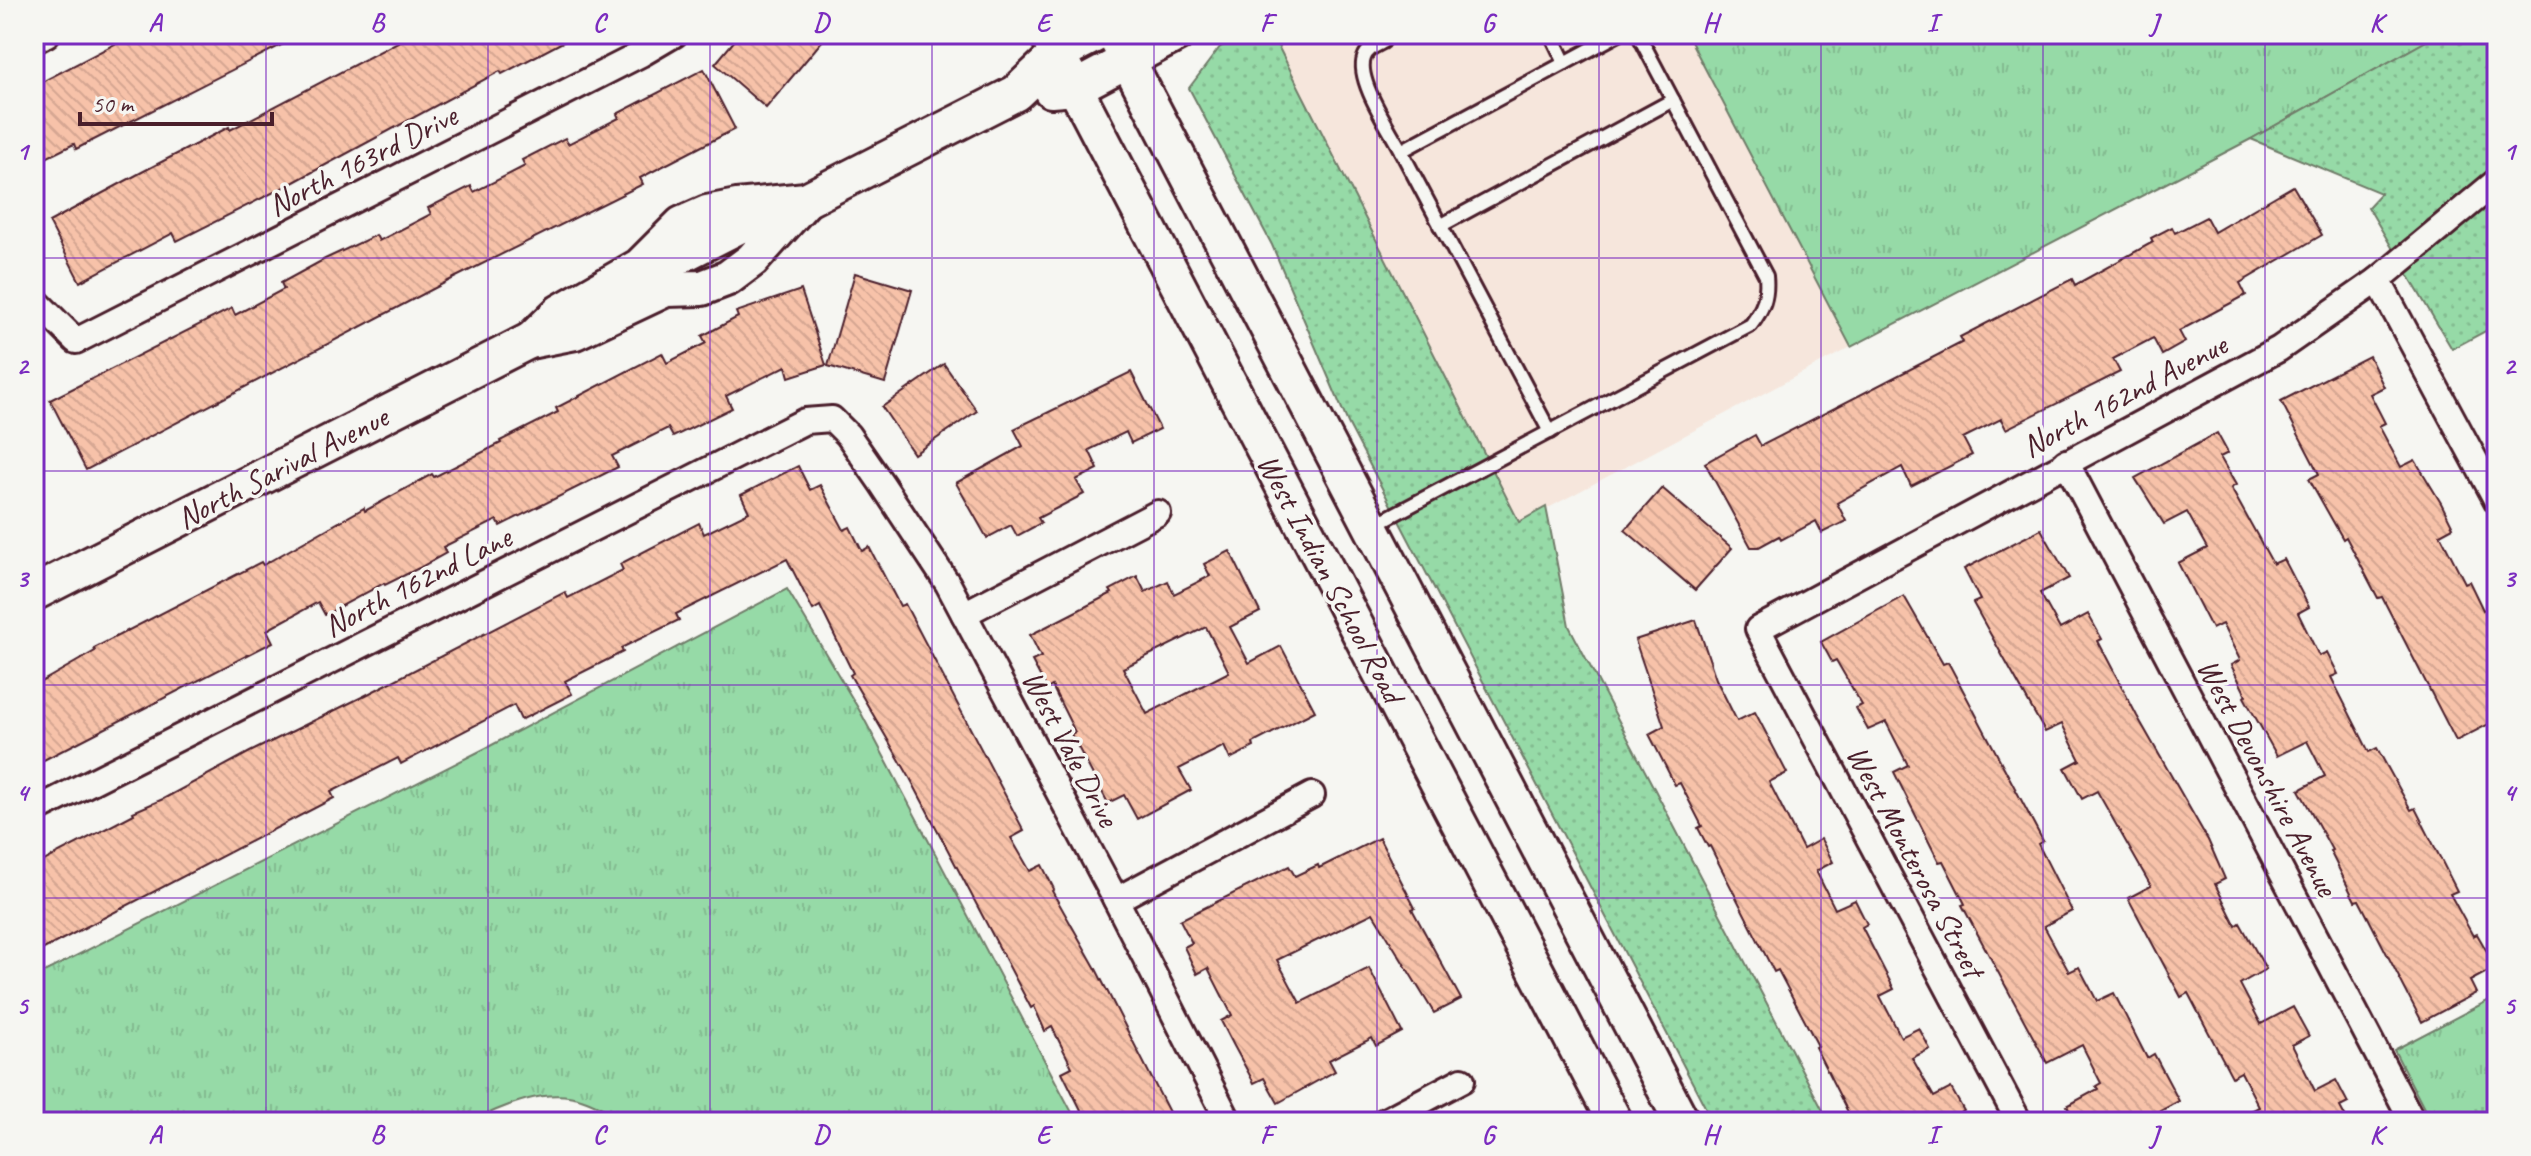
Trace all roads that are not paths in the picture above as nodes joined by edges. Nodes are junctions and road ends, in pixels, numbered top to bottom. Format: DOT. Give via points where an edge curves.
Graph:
graph roads {
  1 [pos="47,34"];
  2 [pos="675,34"];
  3 [pos="1096,34"];
  4 [pos="1177,34"];
  5 [pos="1551,34"];
  6 [pos="1619,34"];
  7 [pos="1638,34"];
  8 [pos="34,41"];
  9 [pos="1383,42"];
  10 [pos="1052,44"];
  11 [pos="1121,47"];
  12 [pos="1565,63"];
  13 [pos="1075,88"];
  14 [pos="1016,93"];
  15 [pos="1673,100"];
  16 [pos="1401,151"];
  17 [pos="2497,181"];
  18 [pos="794,202"];
  19 [pos="1440,226"];
  20 [pos="657,273"];
  21 [pos="2378,280"];
  22 [pos="34,299"];
  23 [pos="832,419"];
  24 [pos="1550,432"];
  25 [pos="2066,462"];
  26 [pos="2497,501"];
  27 [pos="1158,513"];
  28 [pos="1371,526"];
  29 [pos="34,593"];
  30 [pos="964,614"];
  31 [pos="1758,629"];
  32 [pos="1312,795"];
  33 [pos="34,811"];
  34 [pos="1116,900"];
  35 [pos="1462,1080"];
  36 [pos="1229,1122"];
  37 [pos="1383,1122"];
  38 [pos="1615,1122"];
  39 [pos="1682,1122"];
  40 [pos="2019,1122"];
  41 [pos="2413,1122"];
  1 -- 8 [label="street"];
  2 -- 22 [label="street, North 163rd Drive" via="76,341"];
  3 -- 10 [label="main road, North Sarival Avenue"];
  4 -- 11 [label="main road, North Sarival Avenue"];
  5 -- 12 [label="lane"];
  6 -- 12 [label="lane"];
  7 -- 15 [label="lane"];
  9 -- 16 [label="lane" via="1364,56 1363,79"];
  10 -- 13 [label="main road, West Indian School Road"];
  10 -- 14 [label="main road, North Sarival Avenue"];
  11 -- 13 [label="main road, North Sarival Avenue"];
  11 -- 28 [label="main road, West Indian School Road"];
  12 -- 16 [label="lane"];
  13 -- 14 [label="main road, North Sarival Avenue"];
  13 -- 38 [label="main road, West Indian School Road"];
  14 -- 18 [label="main road, North Sarival Avenue"];
  15 -- 19 [label="lane"];
  15 -- 24 [label="lane" via="1766,276 1762,311 1751,325"];
  16 -- 19 [label="lane"];
  17 -- 21 [label="street, North 162nd Avenue"];
  18 -- 20 [label="main road, North Sarival Avenue" via="737,207 682,224"];
  18 -- 20 [label="main road, North Sarival Avenue" via="752,260 728,278 702,288"];
  19 -- 24 [label="lane"];
  20 -- 29 [label="main road, North Sarival Avenue" via="560,312 529,341"];
  21 -- 25 [label="street, North 162nd Avenue" via="2279,349"];
  21 -- 26 [label="street"];
  23 -- 30 [label="street, West Vale Drive" via="908,521"];
  23 -- 33 [label="street, North 162nd Lane" via="805,421"];
  24 -- 28 [label="lane"];
  25 -- 31 [label="street, North 162nd Avenue"];
  25 -- 41 [label="street, West Devonshire Avenue"];
  27 -- 30 [label="street"];
  28 -- 39 [label="main road, West Indian School Road"];
  30 -- 34 [label="street, West Vale Drive"];
  31 -- 40 [label="street, West Monterosa Street"];
  32 -- 34 [label="street"];
  34 -- 36 [label="street, West Vale Drive"];
  35 -- 37 [label="street"];
}
